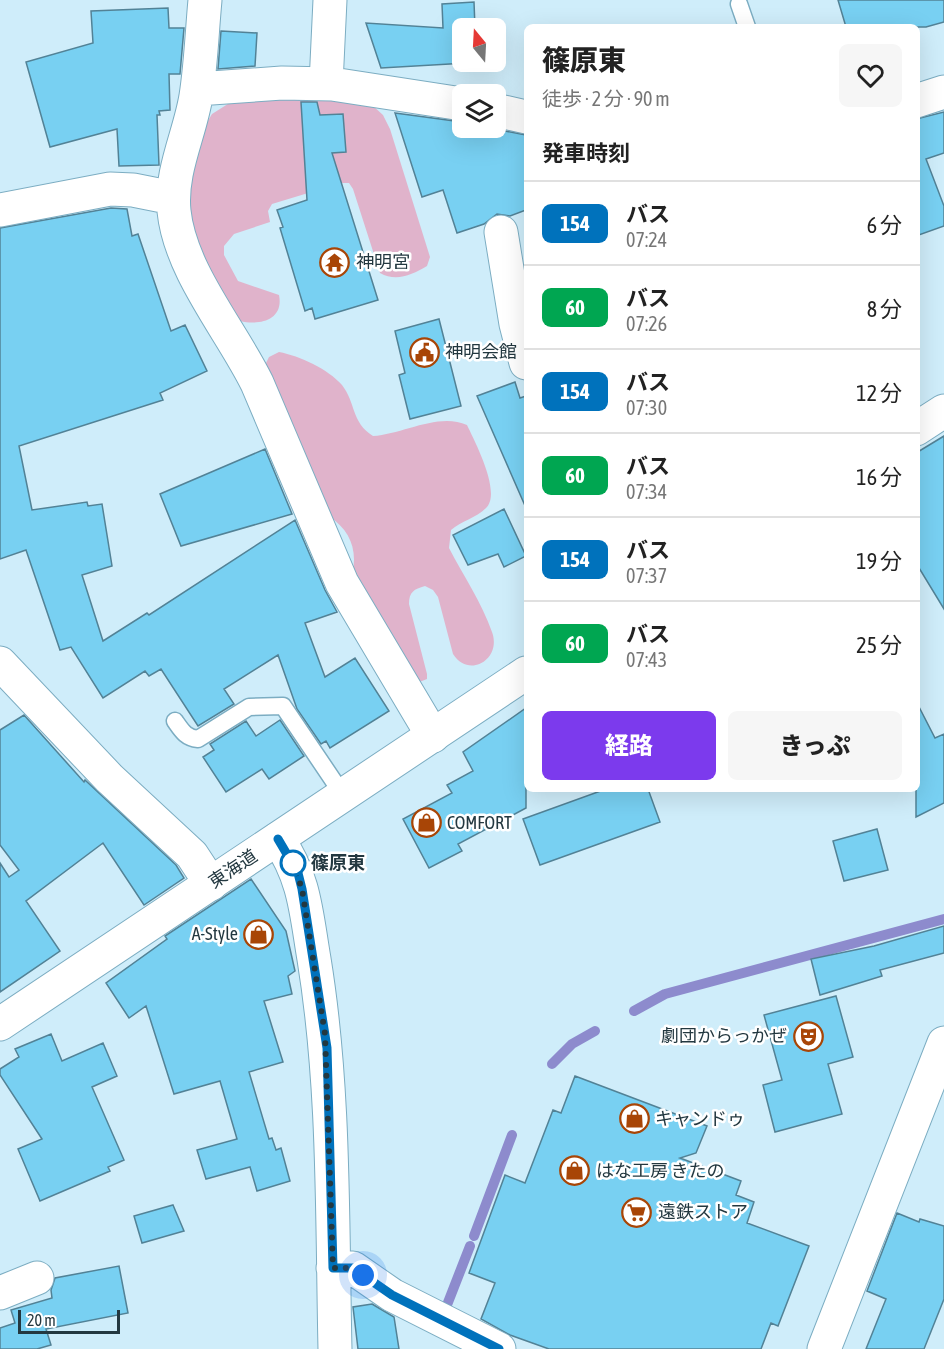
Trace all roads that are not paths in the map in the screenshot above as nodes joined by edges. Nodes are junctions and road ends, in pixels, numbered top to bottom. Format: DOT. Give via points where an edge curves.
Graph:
graph roads {
  1 [pos="205,0"];
  2 [pos="330,0"];
  3 [pos="739,4"];
  4 [pos="746,24"];
  5 [pos="326,84"];
  6 [pos="197,89"];
  7 [pos="944,92"];
  8 [pos="920,100"];
  9 [pos="452,103"];
  10 [pos="506,112"];
  11 [pos="524,117"];
  12 [pos="173,198"];
  13 [pos="0,210"];
  14 [pos="501,232"];
  15 [pos="524,355"];
  16 [pos="944,411"];
  17 [pos="920,426"];
  18 [pos="0,663"];
  19 [pos="524,674"];
  20 [pos="175,721"];
  21 [pos="433,736"];
  22 [pos="343,795"];
  23 [pos="278,839"];
  24 [pos="211,884"];
  25 [pos="0,1024"];
  26 [pos="944,1043"];
  27 [pos="333,1268"];
  28 [pos="37,1278"];
  29 [pos="0,1293"];
  30 [pos="335,1349"];
  31 [pos="499,1349"];
  32 [pos="824,1349"];
  1 -- 6 [label="street"];
  2 -- 5 [label="street"];
  3 -- 4 [label="lane"];
  5 -- 6 [label="street"];
  5 -- 9 [label="street"];
  6 -- 12 [label="street"];
  7 -- 8 [label="street"];
  10 -- 11 [label="street"];
  12 -- 13 [label="street" via="110,189"];
  12 -- 21 [label="street" via="179,234 194,273 257,383 342,583"];
  14 -- 15 [label="street"];
  16 -- 17 [label="street"];
  18 -- 24 [label="street" via="109,778 192,855"];
  19 -- 21 [label="street, 東海道"];
  20 -- 22 [label="lane" via="183,734 198,739 249,708 284,706"];
  21 -- 22 [label="street, 東海道"];
  22 -- 23 [label="street, 東海道"];
  23 -- 24 [label="street, 東海道"];
  23 -- 27 [label="street" via="300,881 324,1021"];
  24 -- 25 [label="street, 東海道"];
  26 -- 32 [label="street"];
  27 -- 30 [label="street"];
  27 -- 31 [label="street" via="353,1268 392,1295"];
  28 -- 29 [label="street"];
}
